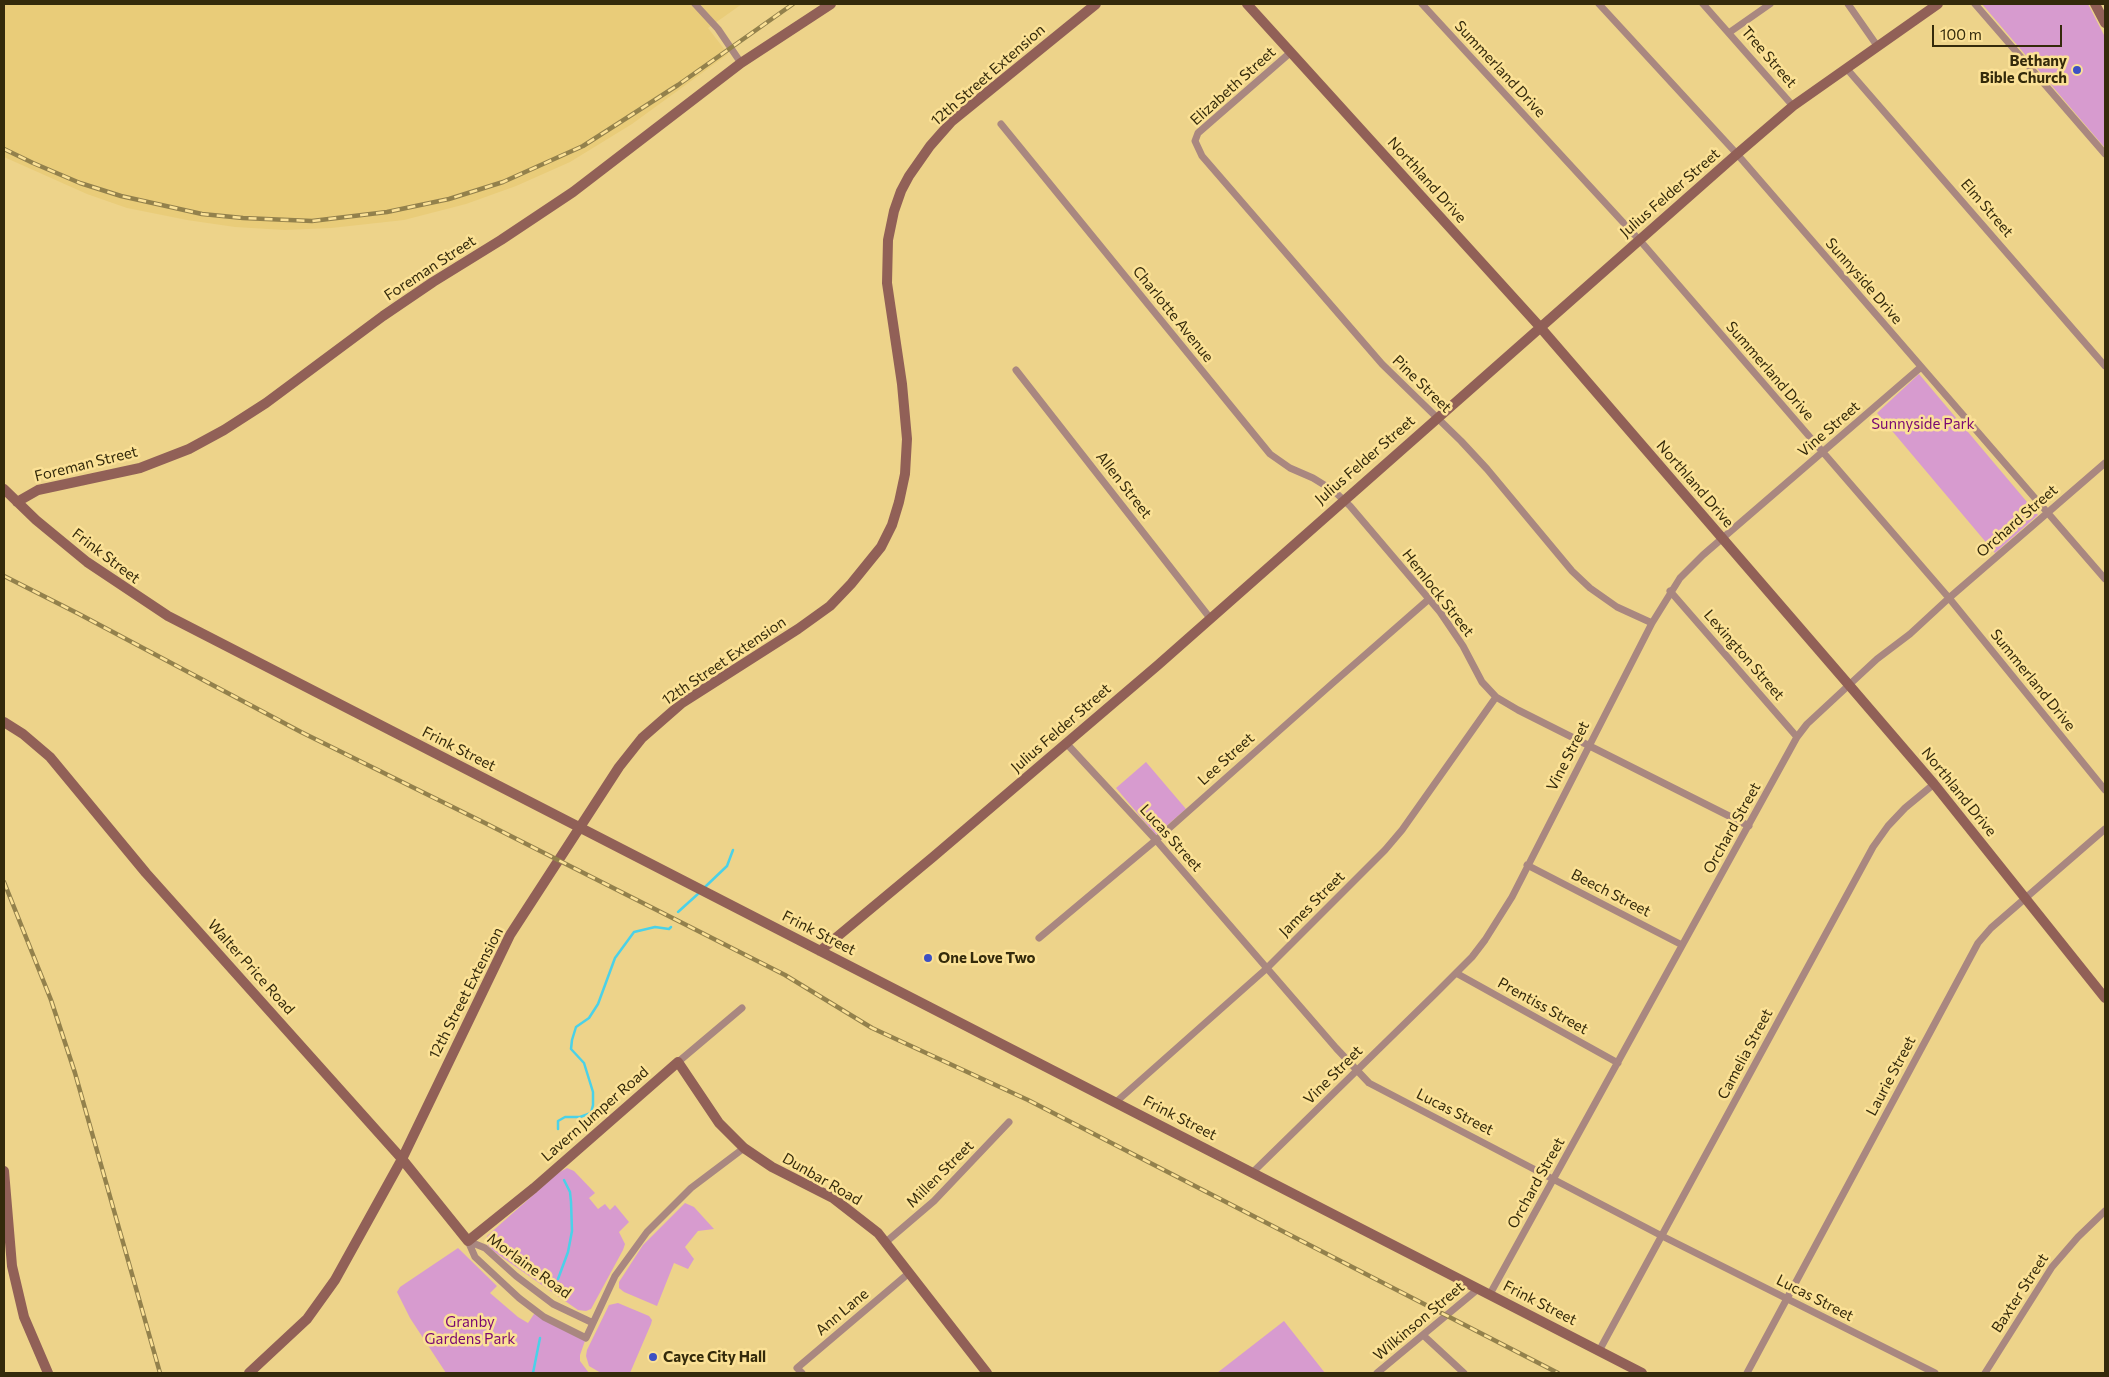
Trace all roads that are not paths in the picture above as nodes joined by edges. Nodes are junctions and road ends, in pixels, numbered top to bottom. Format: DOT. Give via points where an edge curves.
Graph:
graph roads {
  1 [pos="696,4"];
  2 [pos="831,4"];
  3 [pos="1096,4"];
  4 [pos="1247,4"];
  5 [pos="1422,4"];
  6 [pos="1599,4"];
  7 [pos="1703,4"];
  8 [pos="1770,4"];
  9 [pos="1848,4"];
  10 [pos="1938,4"];
  11 [pos="1975,4"];
  12 [pos="2095,4"];
  13 [pos="2105,23"];
  14 [pos="1730,32"];
  15 [pos="1878,48"];
  16 [pos="1291,52"];
  17 [pos="741,63"];
  18 [pos="1847,69"];
  19 [pos="1794,106"];
  20 [pos="1001,124"];
  21 [pos="1196,141"];
  22 [pos="1737,154"];
  23 [pos="2105,154"];
  24 [pos="1639,240"];
  25 [pos="1540,327"];
  26 [pos="2105,366"];
  27 [pos="1921,367"];
  28 [pos="1016,370"];
  29 [pos="1437,417"];
  30 [pos="1823,453"];
  31 [pos="2105,463"];
  32 [pos="4,489"];
  33 [pos="1344,499"];
  34 [pos="17,502"];
  35 [pos="2047,513"];
  36 [pos="1723,538"];
  37 [pos="2105,580"];
  38 [pos="1670,591"];
  39 [pos="1948,598"];
  40 [pos="1430,599"];
  41 [pos="1210,618"];
  42 [pos="1652,622"];
  43 [pos="1849,685"];
  44 [pos="1496,697"];
  45 [pos="4,722"];
  46 [pos="1797,737"];
  47 [pos="1066,743"];
  48 [pos="1589,746"];
  49 [pos="1934,784"];
  50 [pos="2105,790"];
  51 [pos="1749,826"];
  52 [pos="580,828"];
  53 [pos="2105,829"];
  54 [pos="1156,840"];
  55 [pos="1527,865"];
  56 [pos="2026,899"];
  57 [pos="1039,938"];
  58 [pos="1682,946"];
  59 [pos="820,951"];
  60 [pos="1266,969"];
  61 [pos="1456,973"];
  62 [pos="2105,998"];
  63 [pos="742,1008"];
  64 [pos="678,1062"];
  65 [pos="1618,1063"];
  66 [pos="1356,1070"];
  67 [pos="1116,1102"];
  68 [pos="1009,1122"];
  69 [pos="744,1148"];
  70 [pos="402,1159"];
  71 [pos="4,1170"];
  72 [pos="1253,1172"];
  73 [pos="1554,1179"];
  74 [pos="2105,1211"];
  75 [pos="1662,1236"];
  76 [pos="468,1241"];
  77 [pos="886,1242"];
  78 [pos="8,1266"];
  79 [pos="909,1273"];
  80 [pos="1478,1289"];
  81 [pos="1490,1294"];
  82 [pos="1787,1299"];
  83 [pos="593,1323"];
  84 [pos="1423,1335"];
  85 [pos="1598,1351"];
  86 [pos="48,1373"];
  87 [pos="249,1373"];
  88 [pos="802,1373"];
  89 [pos="987,1373"];
  90 [pos="1377,1373"];
  91 [pos="1464,1373"];
  92 [pos="1642,1373"];
  93 [pos="1747,1373"];
  94 [pos="1935,1373"];
  95 [pos="1985,1373"];
  1 -- 17 [label="street"];
  2 -- 17 [label="street, Foreman Street"];
  3 -- 52 [label="street, 12th Street Extension" via="952,121 905,183 894,211 888,240 887,283 907,439 905,474 900,502 881,547 830,606 682,702 642,738"];
  4 -- 16 [label="street, Northland Drive"];
  5 -- 24 [label="street, Summerland Drive"];
  6 -- 22 [label="street, Sunnyside Drive"];
  7 -- 14 [label="street, Tree Street"];
  8 -- 14 [label="street"];
  9 -- 15 [label="street"];
  10 -- 15 [label="street, Julius Felder Street"];
  11 -- 23 [label="street"];
  12 -- 13 [label="street"];
  14 -- 19 [label="street, Tree Street"];
  15 -- 18 [label="street, Julius Felder Street"];
  16 -- 21 [label="street, Elizabeth Street" via="1198,133"];
  16 -- 25 [label="street, Northland Drive"];
  17 -- 34 [label="street, Foreman Street" via="573,192 383,316 266,403 224,430 154,463 38,490"];
  18 -- 19 [label="street, Julius Felder Street"];
  18 -- 26 [label="street, Elm Street"];
  19 -- 22 [label="street, Julius Felder Street"];
  20 -- 33 [label="street, Charlotte Avenue" via="1270,454"];
  21 -- 29 [label="street, Pine Street" via="1202,156 1308,280 1382,364"];
  22 -- 24 [label="street, Julius Felder Street"];
  22 -- 27 [label="street, Sunnyside Drive"];
  24 -- 25 [label="street, Julius Felder Street"];
  24 -- 30 [label="street, Summerland Drive"];
  25 -- 29 [label="street, Julius Felder Street"];
  25 -- 36 [label="street, Northland Drive"];
  27 -- 30 [label="street, Vine Street"];
  27 -- 35 [label="street, Sunnyside Drive"];
  28 -- 41 [label="street, Allen Street"];
  29 -- 33 [label="street, Julius Felder Street"];
  29 -- 42 [label="street, Pine Street" via="1487,469 1572,572 1616,607"];
  30 -- 36 [label="street, Vine Street"];
  30 -- 39 [label="street, Summerland Drive"];
  31 -- 35 [label="street, Orchard Street"];
  32 -- 34 [label="street, Frink Street"];
  33 -- 40 [label="street, Hemlock Street"];
  33 -- 41 [label="street, Julius Felder Street"];
  34 -- 52 [label="street, Frink Street" via="86,562 168,616"];
  35 -- 37 [label="street, Sunnyside Drive"];
  35 -- 39 [label="street, Orchard Street"];
  36 -- 38 [label="street, Vine Street" via="1691,566"];
  36 -- 43 [label="street, Northland Drive"];
  38 -- 42 [label="street, Vine Street"];
  38 -- 46 [label="street, Lexington Street"];
  39 -- 43 [label="street, Orchard Street"];
  39 -- 50 [label="street, Summerland Drive"];
  40 -- 44 [label="street, Hemlock Street" via="1463,646 1482,682"];
  40 -- 54 [label="street, Lee Street"];
  41 -- 47 [label="street, Julius Felder Street"];
  42 -- 48 [label="street, Vine Street"];
  43 -- 46 [label="street, Orchard Street"];
  43 -- 49 [label="street, Northland Drive"];
  44 -- 48 [label="street, Hemlock Street"];
  44 -- 60 [label="street, James Street" via="1402,830"];
  45 -- 70 [label="street, Walter Price Road" via="50,757 146,872"];
  46 -- 51 [label="street, Orchard Street"];
  47 -- 54 [label="street, Lucas Street"];
  47 -- 59 [label="street, Julius Felder Street"];
  48 -- 51 [label="street, Hemlock Street"];
  48 -- 55 [label="street, Vine Street"];
  49 -- 56 [label="street, Northland Drive"];
  49 -- 75 [label="street, Camelia Street" via="1894,820 1873,847"];
  51 -- 58 [label="street, Orchard Street"];
  52 -- 59 [label="street, Frink Street"];
  52 -- 70 [label="street, 12th Street Extension" via="501,952"];
  53 -- 56 [label="street, Laurie Street"];
  54 -- 57 [label="street, Lee Street"];
  54 -- 60 [label="street, Lucas Street"];
  55 -- 58 [label="street, Beech Street"];
  55 -- 61 [label="street, Vine Street" via="1499,919 1472,957"];
  56 -- 62 [label="street, Northland Drive"];
  56 -- 82 [label="street, Laurie Street" via="1990,928 1973,951"];
  58 -- 65 [label="street, Orchard Street"];
  59 -- 67 [label="street, Frink Street"];
  60 -- 66 [label="street, Lucas Street"];
  60 -- 67 [label="street, James Street"];
  61 -- 65 [label="street, Prentiss Street"];
  61 -- 66 [label="street, Vine Street"];
  63 -- 64 [label="street, Lavern Jumper Road"];
  64 -- 69 [label="street, Dunbar Road" via="719,1123"];
  64 -- 76 [label="street, Lavern Jumper Road"];
  65 -- 73 [label="street, Orchard Street"];
  66 -- 72 [label="street, Vine Street"];
  66 -- 73 [label="street, Lucas Street" via="1377,1088"];
  67 -- 72 [label="street, Frink Street"];
  68 -- 77 [label="street, Millen Street" via="948,1188"];
  69 -- 77 [label="street, Dunbar Road" via="772,1167 833,1198"];
  69 -- 83 [label="street, Morlaine Road" via="691,1188 647,1232 615,1276"];
  70 -- 76 [label="street, Walter Price Road"];
  70 -- 87 [label="street, 12th Street Extension" via="324,1296 306,1319"];
  71 -- 78 [label="street"];
  72 -- 80 [label="street, Frink Street"];
  73 -- 75 [label="street, Lucas Street"];
  73 -- 81 [label="street, Orchard Street"];
  74 -- 95 [label="street, Baxter Street" via="2052,1267"];
  75 -- 82 [label="street, Lucas Street"];
  75 -- 85 [label="street, Camelia Street"];
  76 -- 83 [label="street, Morlaine Road" via="485,1248 553,1304"];
  76 -- 83 [label="street, Morlaine Road" via="475,1257 518,1298 544,1317 586,1338"];
  77 -- 79 [label="street, Dunbar Road"];
  78 -- 86 [label="street" via="24,1317"];
  79 -- 88 [label="street, Ann Lane" via="797,1368"];
  79 -- 89 [label="street, Dunbar Road"];
  80 -- 81 [label="street, Frink Street"];
  80 -- 84 [label="street, Wilkinson Street"];
  81 -- 85 [label="street, Frink Street"];
  82 -- 93 [label="street, Laurie Street"];
  82 -- 94 [label="street, Lucas Street"];
  84 -- 90 [label="street, Wilkinson Street"];
  84 -- 91 [label="street"];
  85 -- 92 [label="street, Frink Street"];
}
